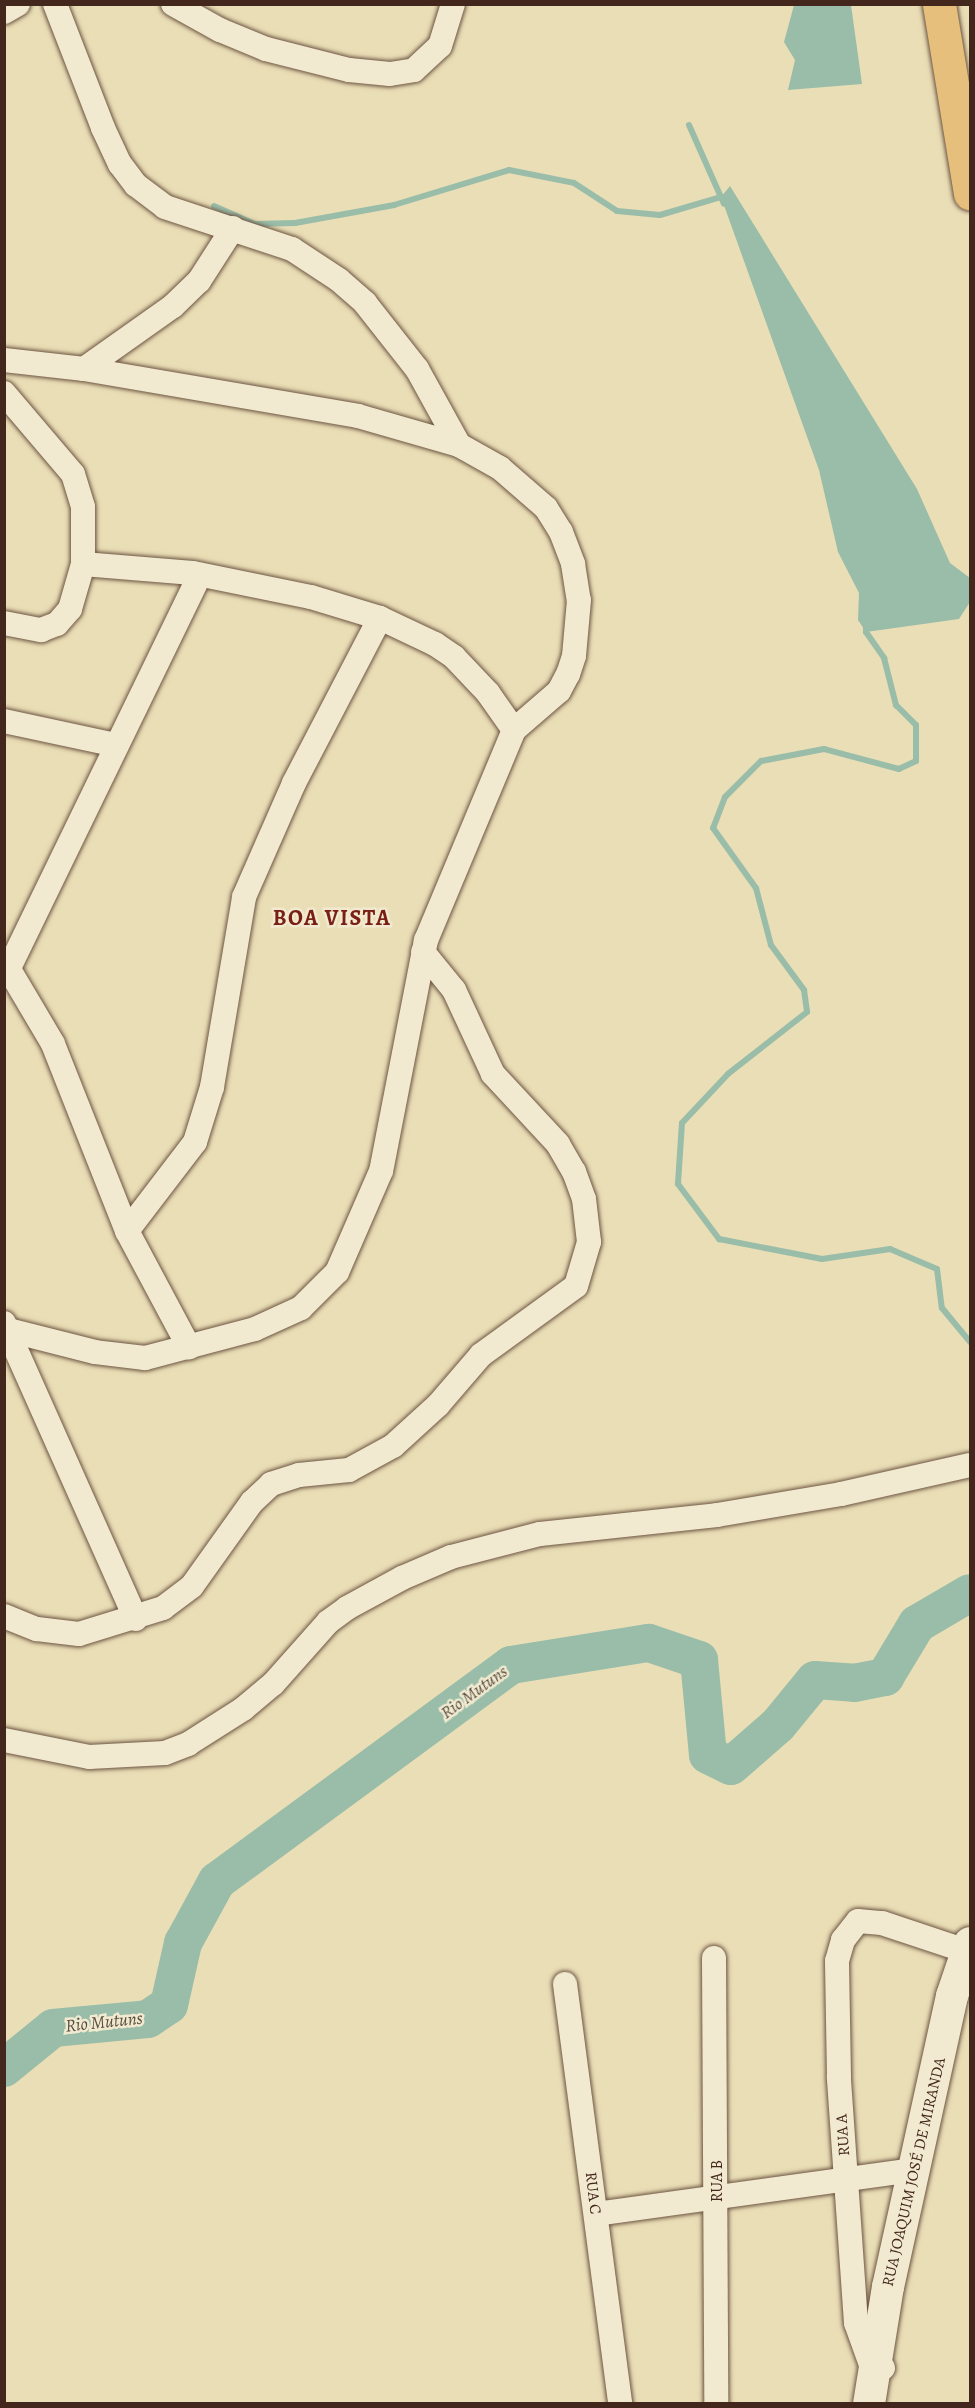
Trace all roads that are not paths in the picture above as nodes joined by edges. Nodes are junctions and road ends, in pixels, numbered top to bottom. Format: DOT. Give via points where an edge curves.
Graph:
graph roads {
  1 [pos="18,4"];
  2 [pos="55,4"];
  3 [pos="173,4"];
  4 [pos="453,4"];
  5 [pos="939,4"];
  6 [pos="4,12"];
  7 [pos="970,193"];
  8 [pos="233,228"];
  9 [pos="4,360"];
  10 [pos="84,369"];
  11 [pos="4,393"];
  12 [pos="15,421"];
  13 [pos="459,446"];
  14 [pos="83,564"];
  15 [pos="200,575"];
  16 [pos="380,618"];
  17 [pos="4,623"];
  18 [pos="4,721"];
  19 [pos="514,730"];
  20 [pos="116,745"];
  21 [pos="423,952"];
  22 [pos="7,965"];
  23 [pos="127,1231"];
  24 [pos="6,1327"];
  25 [pos="189,1347"];
  26 [pos="970,1465"];
  27 [pos="4,1617"];
  28 [pos="136,1618"];
  29 [pos="4,1740"];
  30 [pos="968,1947"];
  31 [pos="714,1959"];
  32 [pos="565,1984"];
  33 [pos="970,1999"];
  34 [pos="941,2091"];
  35 [pos="915,2170"];
  36 [pos="846,2178"];
  37 [pos="717,2195"];
  38 [pos="596,2214"];
  39 [pos="878,2367"];
  40 [pos="620,2403"];
  41 [pos="716,2403"];
  42 [pos="871,2403"];
  1 -- 6 [label="street"];
  2 -- 8 [label="street" via="120,164 136,184 165,207"];
  3 -- 4 [label="street" via="219,30 266,49 349,70 390,74 414,70 440,46"];
  5 -- 7 [label="main road"];
  8 -- 10 [label="street" via="205,273 173,306"];
  8 -- 13 [label="street" via="292,249 317,263 365,303 417,369"];
  9 -- 10 [label="street"];
  10 -- 13 [label="street" via="357,416"];
  11 -- 12 [label="street"];
  12 -- 14 [label="street" via="73,474 83,507"];
  13 -- 19 [label="street" via="500,468 546,508 561,532 573,564 579,600 574,656 560,690"];
  14 -- 15 [label="street"];
  14 -- 17 [label="street" via="70,609 57,624 41,630"];
  15 -- 16 [label="street" via="311,597"];
  15 -- 20 [label="street"];
  16 -- 19 [label="street" via="454,657 488,693"];
  16 -- 23 [label="street" via="294,783 244,897 212,1087 195,1142"];
  18 -- 20 [label="street"];
  19 -- 21 [label="street"];
  20 -- 22 [label="street"];
  21 -- 25 [label="street" via="381,1171 337,1272 301,1308 255,1329"];
  21 -- 28 [label="street" via="454,990 493,1074 558,1144 574,1172 584,1199 589,1242 581,1276 566,1296 509,1331 481,1355 409,1435 393,1446 349,1470 299,1475 271,1485 252,1502 192,1586 163,1608"];
  22 -- 23 [label="street" via="67,1074"];
  23 -- 25 [label="street"];
  24 -- 25 [label="street" via="126,1358 145,1358"];
  24 -- 28 [label="street"];
  26 -- 29 [label="street" via="841,1494 717,1515 540,1534 451,1557 347,1608 328,1622 273,1684 243,1709 188,1744 165,1752 89,1757"];
  27 -- 28 [label="street" via="61,1635 79,1634"];
  30 -- 34 [label="street, RUA JOAQUIM JOSÉ DE MIRANDA" via="952,1996"];
  30 -- 36 [label="street, RUA A" via="882,1923 858,1921 851,1927 837,1961 834,1989"];
  31 -- 37 [label="street, RUA B"];
  32 -- 38 [label="street, RUA C"];
  33 -- 34 [label="street, RUA JOAQUIM JOSÉ DE MIRANDA"];
  34 -- 35 [label="street, RUA JOAQUIM JOSÉ DE MIRANDA"];
  34 -- 39 [label="street, RUA JOAQUIM JOSÉ DE MIRANDA" via="906,2291"];
  35 -- 36 [label="street"];
  35 -- 39 [label="street, RUA JOAQUIM JOSÉ DE MIRANDA"];
  36 -- 37 [label="street"];
  36 -- 39 [label="street, RUA A" via="856,2323 864,2352"];
  37 -- 38 [label="street"];
  37 -- 41 [label="street, RUA B"];
  38 -- 40 [label="street, RUA C"];
  39 -- 42 [label="street, RUA JOAQUIM JOSÉ DE MIRANDA"];
}
